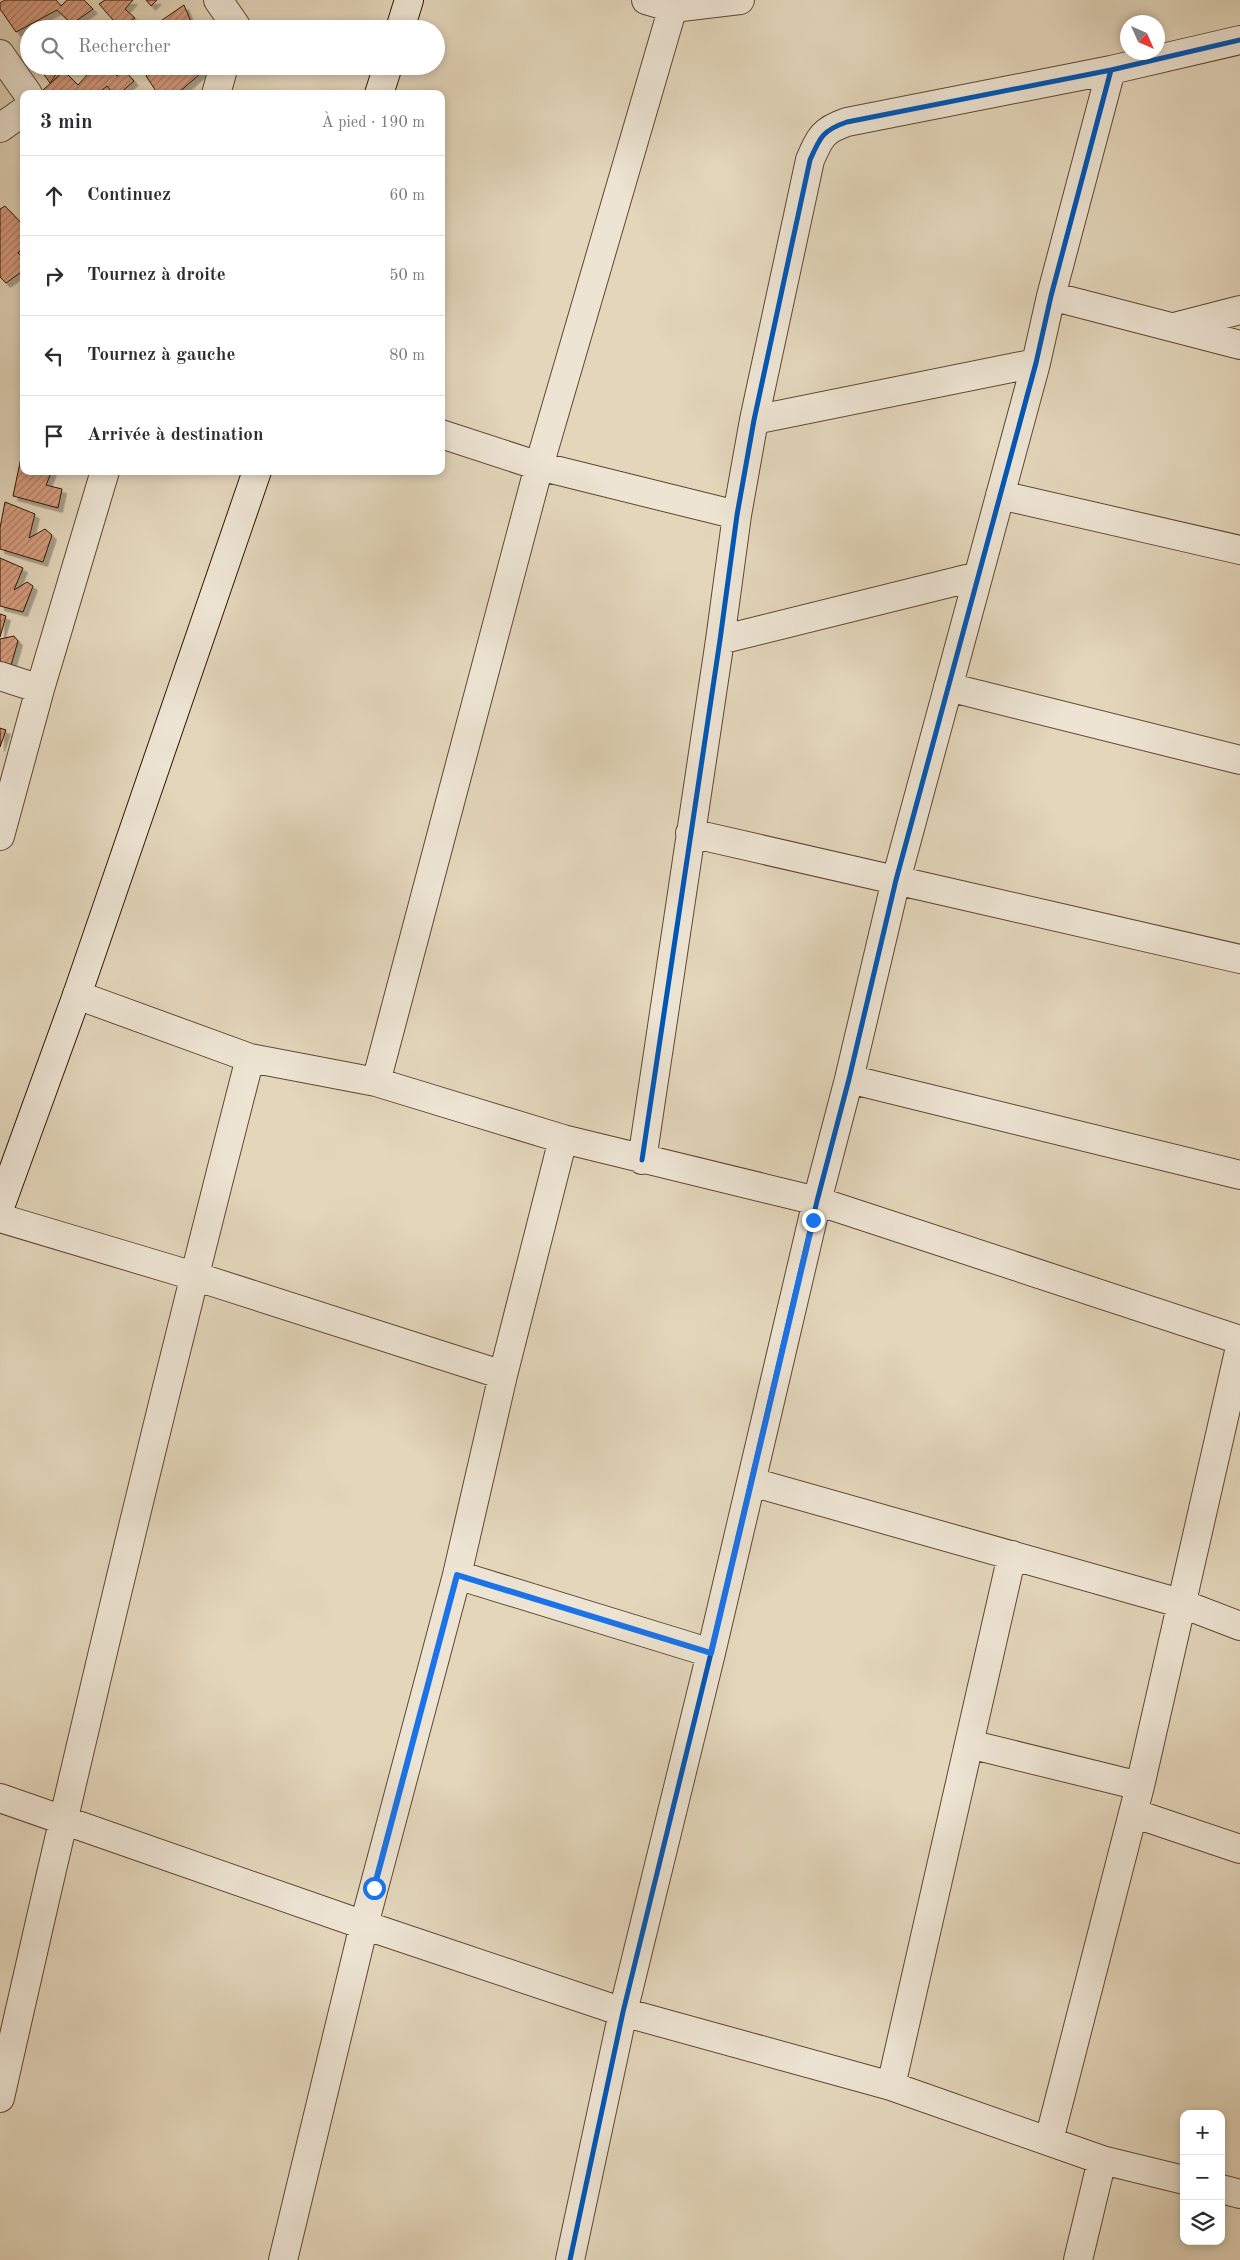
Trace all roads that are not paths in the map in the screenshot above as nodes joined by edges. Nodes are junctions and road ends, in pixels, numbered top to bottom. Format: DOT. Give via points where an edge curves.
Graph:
graph roads {
  1 [pos="218,0"];
  2 [pos="244,0"];
  3 [pos="409,0"];
  4 [pos="646,0"];
  5 [pos="740,0"];
  6 [pos="674,4"];
  7 [pos="231,20"];
  8 [pos="238,20"];
  9 [pos="403,20"];
  10 [pos="1240,40"];
  11 [pos="0,54"];
  12 [pos="1111,70"];
  13 [pos="221,75"];
  14 [pos="385,75"];
  15 [pos="25,90"];
  16 [pos="217,90"];
  17 [pos="380,90"];
  18 [pos="20,114"];
  19 [pos="0,128"];
  20 [pos="1051,296"];
  21 [pos="1240,310"];
  22 [pos="1170,328"];
  23 [pos="1240,345"];
  24 [pos="1036,363"];
  25 [pos="754,420"];
  26 [pos="445,435"];
  27 [pos="539,466"];
  28 [pos="104,475"];
  29 [pos="256,475"];
  30 [pos="1000,494"];
  31 [pos="736,515"];
  32 [pos="1240,550"];
  33 [pos="978,576"];
  34 [pos="720,640"];
  35 [pos="0,676"];
  36 [pos="948,687"];
  37 [pos="40,689"];
  38 [pos="1240,760"];
  39 [pos="690,833"];
  40 [pos="0,836"];
  41 [pos="896,880"];
  42 [pos="1240,959"];
  43 [pos="77,995"];
  44 [pos="250,1058"];
  45 [pos="849,1079"];
  46 [pos="376,1082"];
  47 [pos="562,1139"];
  48 [pos="642,1160"];
  49 [pos="1240,1176"];
  50 [pos="817,1201"];
  51 [pos="0,1207"];
  52 [pos="0,1218"];
  53 [pos="194,1276"];
  54 [pos="1240,1340"];
  55 [pos="1240,1347"];
  56 [pos="503,1375"];
  57 [pos="752,1482"];
  58 [pos="1012,1555"];
  59 [pos="457,1575"];
  60 [pos="1180,1603"];
  61 [pos="1240,1626"];
  62 [pos="711,1653"];
  63 [pos="969,1744"];
  64 [pos="1140,1786"];
  65 [pos="0,1798"];
  66 [pos="1133,1813"];
  67 [pos="62,1819"];
  68 [pos="1240,1849"];
  69 [pos="364,1925"];
  70 [pos="623,2012"];
  71 [pos="890,2086"];
  72 [pos="0,2098"];
  73 [pos="1050,2140"];
  74 [pos="1102,2160"];
  75 [pos="1180,2179"];
  76 [pos="1225,2190"];
  77 [pos="1240,2194"];
  78 [pos="283,2260"];
  79 [pos="570,2260"];
  80 [pos="1078,2260"];
  1 -- 7 [label="street"];
  2 -- 8 [label="street"];
  3 -- 9 [label="street"];
  4 -- 6 [label="street"];
  5 -- 6 [label="street"];
  6 -- 27 [label="street"];
  10 -- 12 [label="street"];
  11 -- 15 [label="street"];
  12 -- 20 [label="street"];
  12 -- 25 [label="street" via="830,128 819,139 810,160"];
  13 -- 16 [label="street"];
  14 -- 17 [label="street"];
  18 -- 19 [label="street"];
  20 -- 22 [label="street"];
  20 -- 24 [label="street"];
  21 -- 22 [label="street"];
  22 -- 23 [label="street"];
  24 -- 25 [label="street"];
  24 -- 30 [label="street"];
  25 -- 31 [label="street"];
  26 -- 27 [label="street"];
  27 -- 31 [label="street"];
  27 -- 46 [label="street"];
  28 -- 37 [label="street"];
  29 -- 43 [label="street"];
  30 -- 32 [label="street"];
  30 -- 33 [label="street"];
  31 -- 34 [label="street"];
  33 -- 34 [label="street"];
  33 -- 36 [label="street"];
  34 -- 39 [label="street"];
  35 -- 37 [label="street"];
  36 -- 38 [label="street"];
  36 -- 41 [label="street"];
  37 -- 40 [label="street"];
  39 -- 41 [label="street"];
  39 -- 48 [label="street"];
  41 -- 42 [label="street"];
  41 -- 45 [label="street"];
  43 -- 44 [label="street"];
  43 -- 51 [label="street"];
  44 -- 46 [label="street"];
  44 -- 53 [label="street"];
  45 -- 49 [label="street"];
  45 -- 50 [label="street"];
  46 -- 47 [label="street"];
  47 -- 48 [label="street"];
  47 -- 56 [label="street"];
  48 -- 50 [label="street"];
  50 -- 54 [label="street"];
  50 -- 57 [label="street"];
  52 -- 53 [label="street"];
  53 -- 56 [label="street"];
  53 -- 67 [label="street"];
  55 -- 60 [label="street"];
  56 -- 59 [label="street"];
  57 -- 58 [label="street"];
  57 -- 62 [label="street"];
  58 -- 60 [label="street"];
  58 -- 63 [label="street"];
  59 -- 62 [label="street"];
  59 -- 69 [label="street"];
  60 -- 61 [label="street"];
  60 -- 64 [label="street"];
  62 -- 70 [label="street"];
  63 -- 64 [label="street"];
  63 -- 71 [label="street"];
  64 -- 66 [label="street"];
  65 -- 67 [label="street"];
  66 -- 68 [label="street"];
  66 -- 73 [label="street"];
  67 -- 69 [label="street"];
  67 -- 72 [label="street"];
  69 -- 70 [label="street"];
  69 -- 78 [label="street"];
  70 -- 71 [label="street"];
  70 -- 79 [label="street"];
  71 -- 73 [label="street"];
  73 -- 74 [label="street"];
  74 -- 75 [label="street"];
  74 -- 80 [label="street"];
  76 -- 77 [label="street"];
}
